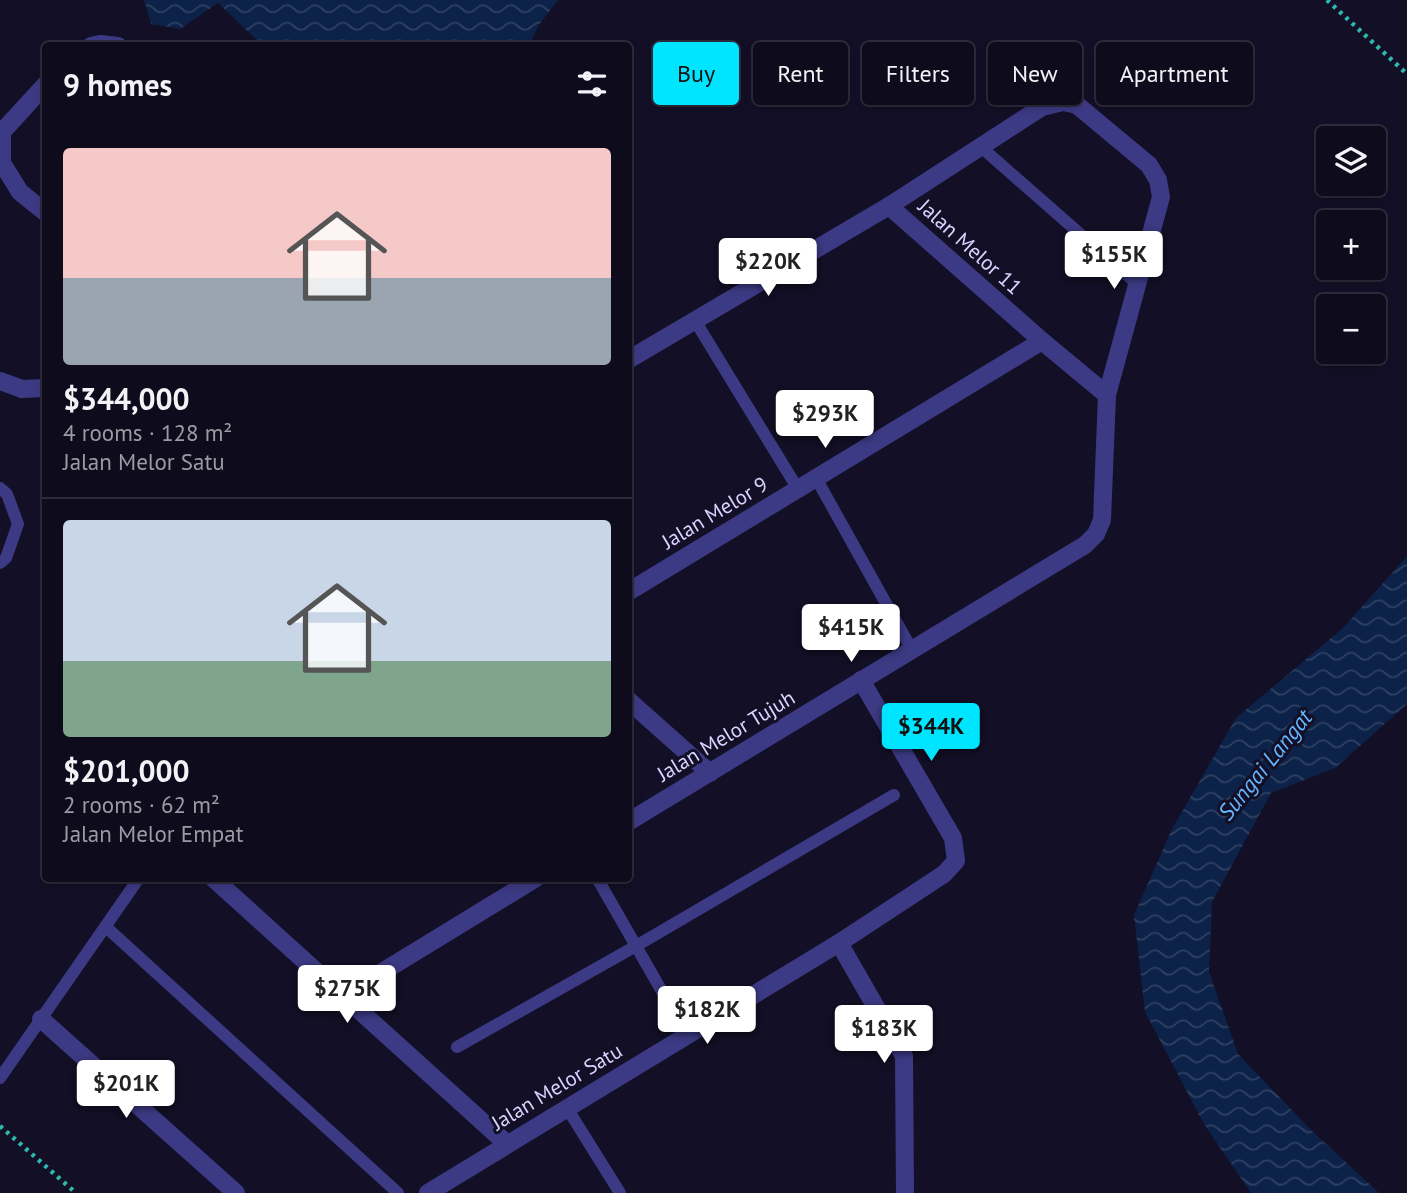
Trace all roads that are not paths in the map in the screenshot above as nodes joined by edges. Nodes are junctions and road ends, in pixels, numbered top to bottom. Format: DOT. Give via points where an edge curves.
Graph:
graph roads {
  1 [pos="42,88"];
  2 [pos="981,147"];
  3 [pos="889,206"];
  4 [pos="42,210"];
  5 [pos="1136,283"];
  6 [pos="694,319"];
  7 [pos="1042,341"];
  8 [pos="632,358"];
  9 [pos="0,381"];
  10 [pos="42,388"];
  11 [pos="1107,395"];
  12 [pos="816,478"];
  13 [pos="0,488"];
  14 [pos="798,489"];
  15 [pos="0,563"];
  16 [pos="632,591"];
  17 [pos="912,650"];
  18 [pos="862,680"];
  19 [pos="632,705"];
  20 [pos="710,773"];
  21 [pos="894,795"];
  22 [pos="632,820"];
  23 [pos="136,882"];
  24 [pos="217,882"];
  25 [pos="529,882"];
  26 [pos="599,882"];
  27 [pos="106,927"];
  28 [pos="839,943"];
  29 [pos="636,946"];
  30 [pos="343,996"];
  31 [pos="41,1019"];
  32 [pos="687,1035"];
  33 [pos="457,1047"];
  34 [pos="0,1078"];
  35 [pos="567,1108"];
  36 [pos="508,1144"];
  37 [pos="236,1193"];
  38 [pos="398,1193"];
  39 [pos="428,1193"];
  40 [pos="620,1193"];
  41 [pos="905,1193"];
  1 -- 4 [label="street" via="2,132 2,163 20,191"];
  2 -- 3 [label="street"];
  2 -- 5 [label="lane"];
  2 -- 5 [label="street" via="1042,107 1063,102 1077,105 1119,138 1149,165 1161,197"];
  3 -- 6 [label="street"];
  3 -- 7 [label="street, Jalan Melor 11"];
  5 -- 11 [label="street"];
  6 -- 8 [label="street"];
  6 -- 14 [label="lane"];
  7 -- 11 [label="street, Jalan Melor 11"];
  7 -- 12 [label="street, Jalan Melor 9"];
  9 -- 10 [label="street" via="22,389"];
  11 -- 17 [label="street, Jalan Melor Tujuh" via="1102,520 1096,534"];
  12 -- 14 [label="street, Jalan Melor 9"];
  12 -- 17 [label="lane"];
  13 -- 15 [label="lane" via="7,494 18,524"];
  14 -- 16 [label="street, Jalan Melor 9"];
  17 -- 18 [label="street, Jalan Melor Tujuh"];
  18 -- 20 [label="street, Jalan Melor Tujuh"];
  18 -- 28 [label="street, Jalan Melor Satu" via="953,838 956,861 944,874"];
  19 -- 20 [label="street"];
  20 -- 22 [label="street, Jalan Melor Tujuh"];
  21 -- 29 [label="lane"];
  23 -- 27 [label="lane"];
  24 -- 30 [label="street"];
  25 -- 30 [label="street"];
  26 -- 29 [label="lane"];
  27 -- 31 [label="lane"];
  27 -- 38 [label="lane"];
  28 -- 32 [label="street, Jalan Melor Satu"];
  28 -- 41 [label="street" via="904,1056"];
  29 -- 32 [label="lane"];
  29 -- 33 [label="lane"];
  30 -- 36 [label="street"];
  31 -- 34 [label="lane"];
  31 -- 37 [label="street"];
  32 -- 35 [label="street, Jalan Melor Satu"];
  35 -- 36 [label="street, Jalan Melor Satu"];
  35 -- 40 [label="lane"];
  36 -- 39 [label="street, Jalan Melor Satu"];
}
